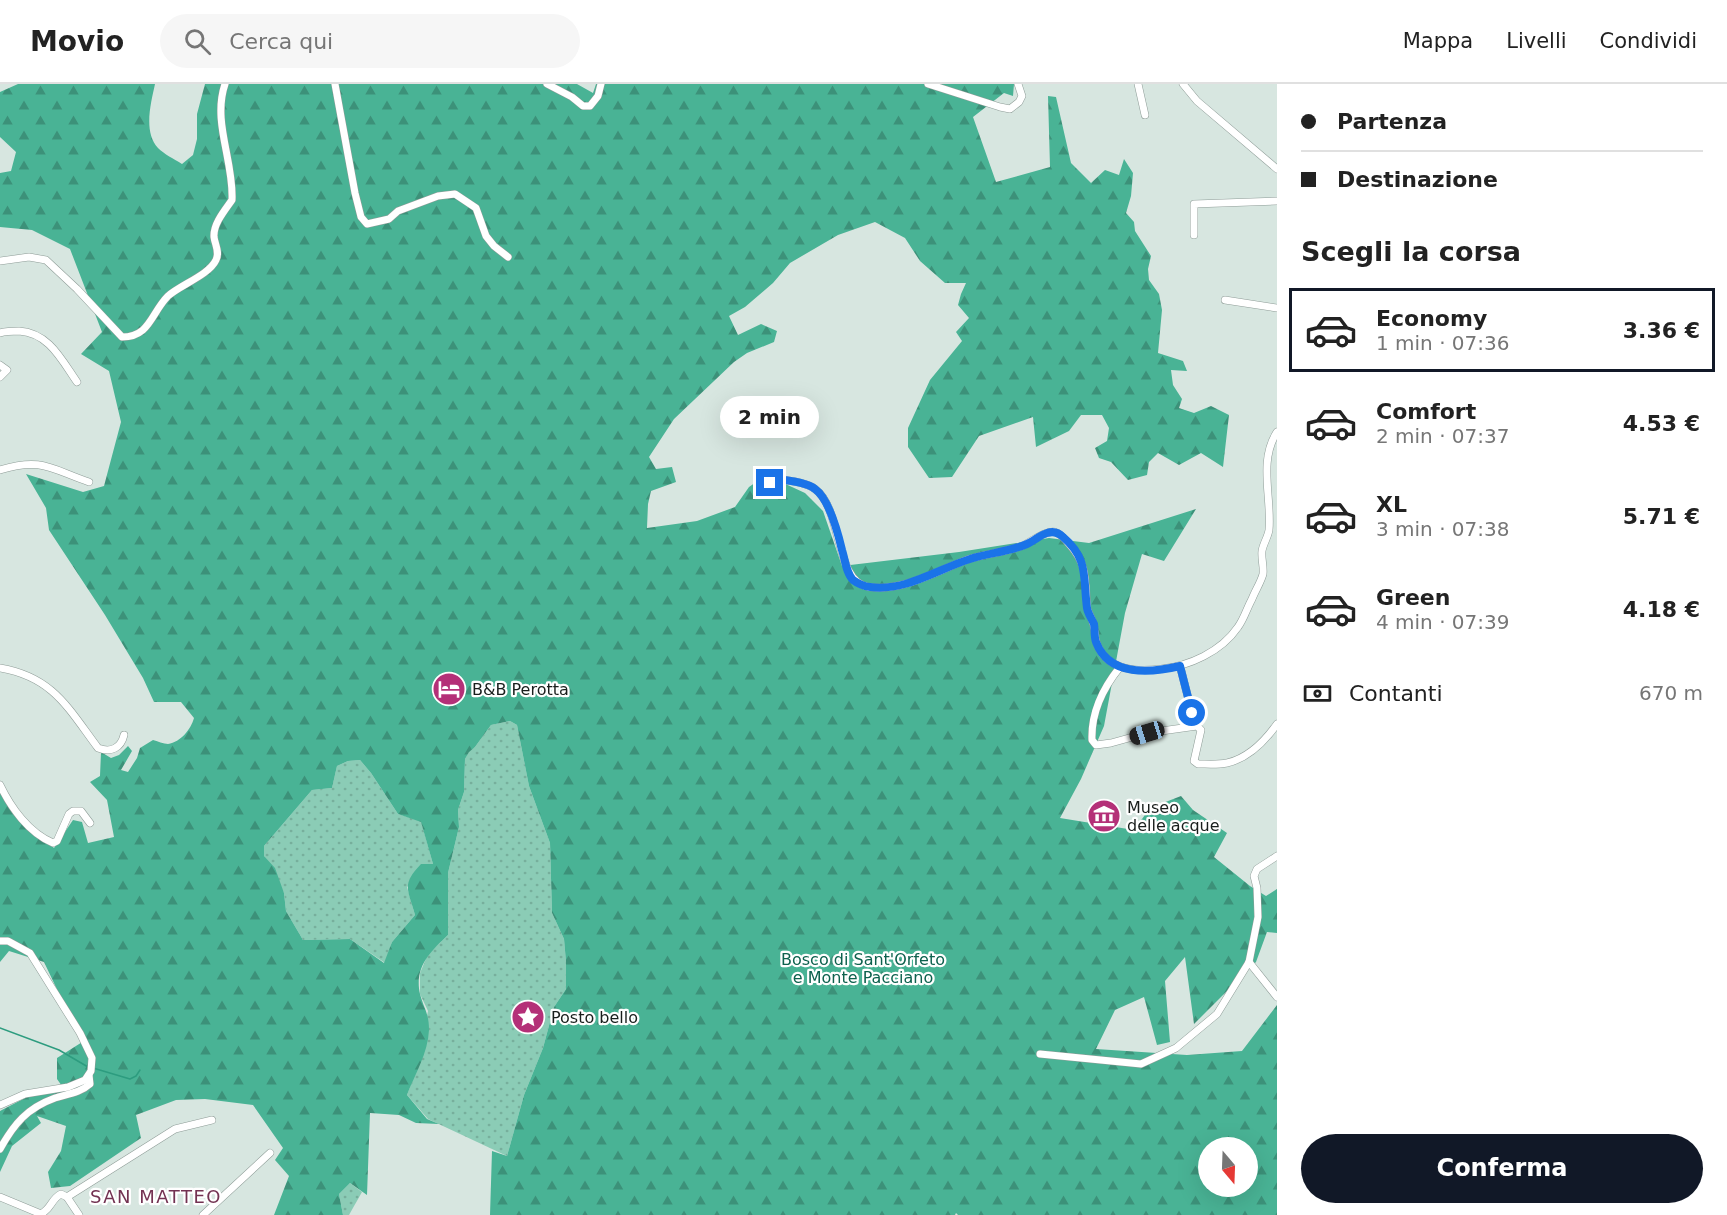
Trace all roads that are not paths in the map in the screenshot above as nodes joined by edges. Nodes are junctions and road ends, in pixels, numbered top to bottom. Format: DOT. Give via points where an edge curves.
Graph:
graph roads {
  1 [pos="225,84"];
  2 [pos="335,84"];
  3 [pos="547,84"];
  4 [pos="601,84"];
  5 [pos="927,84"];
  6 [pos="1018,84"];
  7 [pos="1138,84"];
  8 [pos="1183,84"];
  9 [pos="1145,115"];
  10 [pos="1277,170"];
  11 [pos="1277,201"];
  12 [pos="1194,235"];
  13 [pos="508,257"];
  14 [pos="0,261"];
  15 [pos="1225,300"];
  16 [pos="1277,308"];
  17 [pos="0,333"];
  18 [pos="0,364"];
  19 [pos="0,377"];
  20 [pos="77,382"];
  21 [pos="1277,432"];
  22 [pos="0,470"];
  23 [pos="89,482"];
  24 [pos="770,483"];
  25 [pos="1180,666"];
  26 [pos="1120,667"];
  27 [pos="0,668"];
  28 [pos="1192,713"];
  29 [pos="1277,724"];
  30 [pos="124,735"];
  31 [pos="0,785"];
  32 [pos="90,823"];
  33 [pos="1277,856"];
  34 [pos="0,940"];
  35 [pos="1249,962"];
  36 [pos="1277,998"];
  37 [pos="1040,1054"];
  38 [pos="89,1075"];
  39 [pos="0,1105"];
  40 [pos="212,1119"];
  41 [pos="0,1149"];
  42 [pos="270,1153"];
  43 [pos="0,1197"];
  44 [pos="67,1197"];
  45 [pos="79,1215"];
  46 [pos="203,1215"];
  1 -- 14 [label="street" via="221,118 231,168 232,200 214,235 216,260 168,296 147,327 133,337 122,337 46,260 29,257"];
  2 -- 13 [label="street" via="361,217 368,224 389,219 398,211 454,194 476,208 486,236"];
  3 -- 4 [label="street" via="583,106 594,101"];
  5 -- 6 [label="street" via="1010,109 1022,96"];
  7 -- 9 [label="street"];
  8 -- 10 [label="street" via="1197,101"];
  11 -- 12 [label="street" via="1194,204"];
  15 -- 16 [label="street"];
  17 -- 20 [label="street" via="40,336 52,345"];
  18 -- 19 [label="street" via="7,370"];
  21 -- 25 [label="street" via="1267,458 1269,531 1262,551 1263,573 1238,627 1209,653"];
  22 -- 23 [label="street" via="33,463"];
  24 -- 26 [label="street" via="775,479 817,490 829,510 848,570 854,580 868,587 895,586 921,579 1054,532 1077,552 1085,569 1088,610 1096,642 1104,655"];
  25 -- 26 [label="street" via="1138,672"];
  25 -- 28 [label="street"];
  26 -- 29 [label="street" via="1091,724 1096,745 1197,726 1201,730 1194,761 1227,763 1248,754 1267,739"];
  27 -- 30 [label="street" via="21,673 54,690 98,748 112,750 121,744"];
  31 -- 32 [label="street" via="27,825 52,843 57,841 73,811 81,811"];
  33 -- 35 [label="street" via="1257,869 1254,876 1258,917"];
  34 -- 38 [label="street" via="30,953 80,1033 92,1058"];
  35 -- 36 [label="street"];
  35 -- 37 [label="street" via="1217,1014 1176,1048 1141,1064"];
  38 -- 39 [label="street" via="68,1087 25,1094"];
  38 -- 41 [label="street" via="90,1084 83,1090 53,1099 20,1119"];
  40 -- 44 [label="street" via="175,1129"];
  42 -- 46 [label="street"];
  43 -- 44 [label="street" via="40,1214 48,1210 55,1197"];
  44 -- 45 [label="street"];
}
